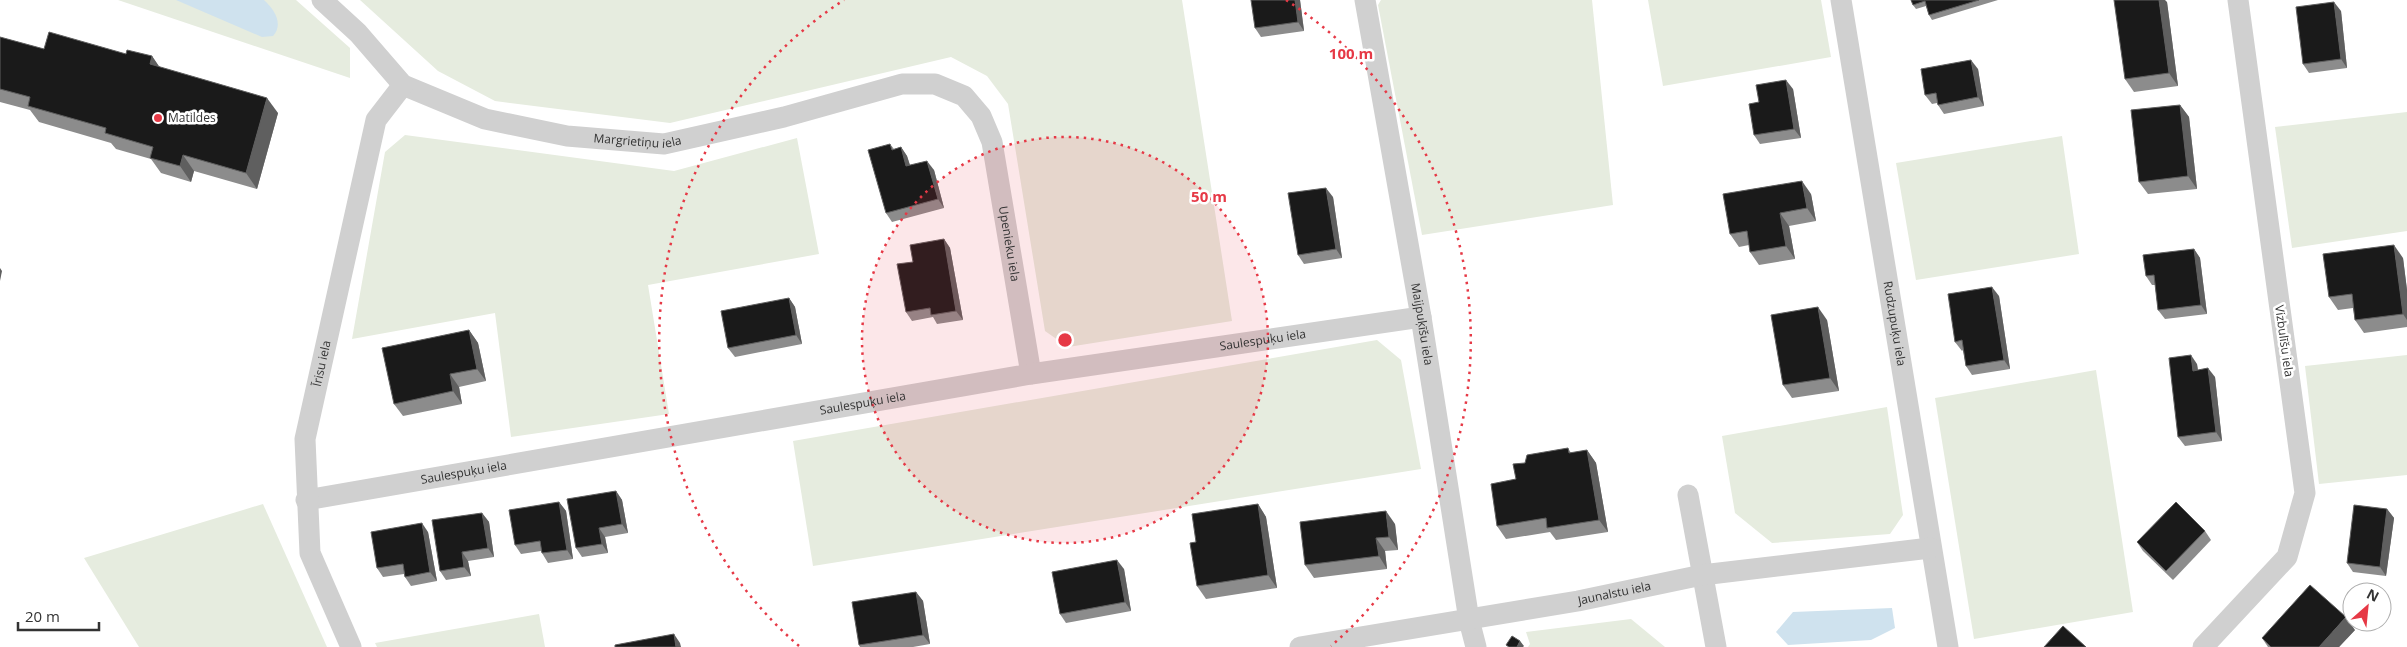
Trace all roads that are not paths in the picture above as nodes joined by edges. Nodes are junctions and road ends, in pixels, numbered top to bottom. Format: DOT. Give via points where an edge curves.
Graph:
graph roads {
  1 [pos="322,0"];
  2 [pos="1365,0"];
  3 [pos="1841,0"];
  4 [pos="2238,0"];
  5 [pos="403,85"];
  6 [pos="981,116"];
  7 [pos="1421,318"];
  8 [pos="1031,374"];
  9 [pos="1688,495"];
  10 [pos="306,500"];
  11 [pos="1930,548"];
  12 [pos="1702,575"];
  13 [pos="1469,620"];
  14 [pos="351,647"];
  15 [pos="1300,647"];
  16 [pos="1476,647"];
  17 [pos="1716,647"];
  18 [pos="1948,647"];
  19 [pos="2202,647"];
  1 -- 5 [label="street, Margrietiņu iela" via="358,33"];
  2 -- 7 [label="street, Maijpuķīšu iela"];
  3 -- 11 [label="street, Rudzupuķu iela"];
  4 -- 19 [label="street, Vizbulīšu iela" via="2305,493 2287,557"];
  5 -- 6 [label="street, Margrietiņu iela" via="485,120 567,136 664,144 784,118 902,84 935,84 964,96"];
  5 -- 10 [label="street, Īrisu iela" via="376,120 305,439"];
  6 -- 8 [label="street, Upenieku iela" via="992,142"];
  7 -- 8 [label="street, Saulespuķu iela"];
  7 -- 13 [label="street, Maijpuķīšu iela"];
  8 -- 10 [label="street, Saulespuķu iela"];
  9 -- 12 [label="street"];
  10 -- 14 [label="street, Īrisu iela" via="310,553"];
  11 -- 12 [label="street, Jaunalstu iela"];
  11 -- 18 [label="street, Rudzupuķu iela"];
  12 -- 13 [label="street, Jaunalstu iela"];
  12 -- 17 [label="street"];
  13 -- 15 [label="street, Jaunalstu iela"];
  13 -- 16 [label="street, Maijpuķīšu iela"];
}
